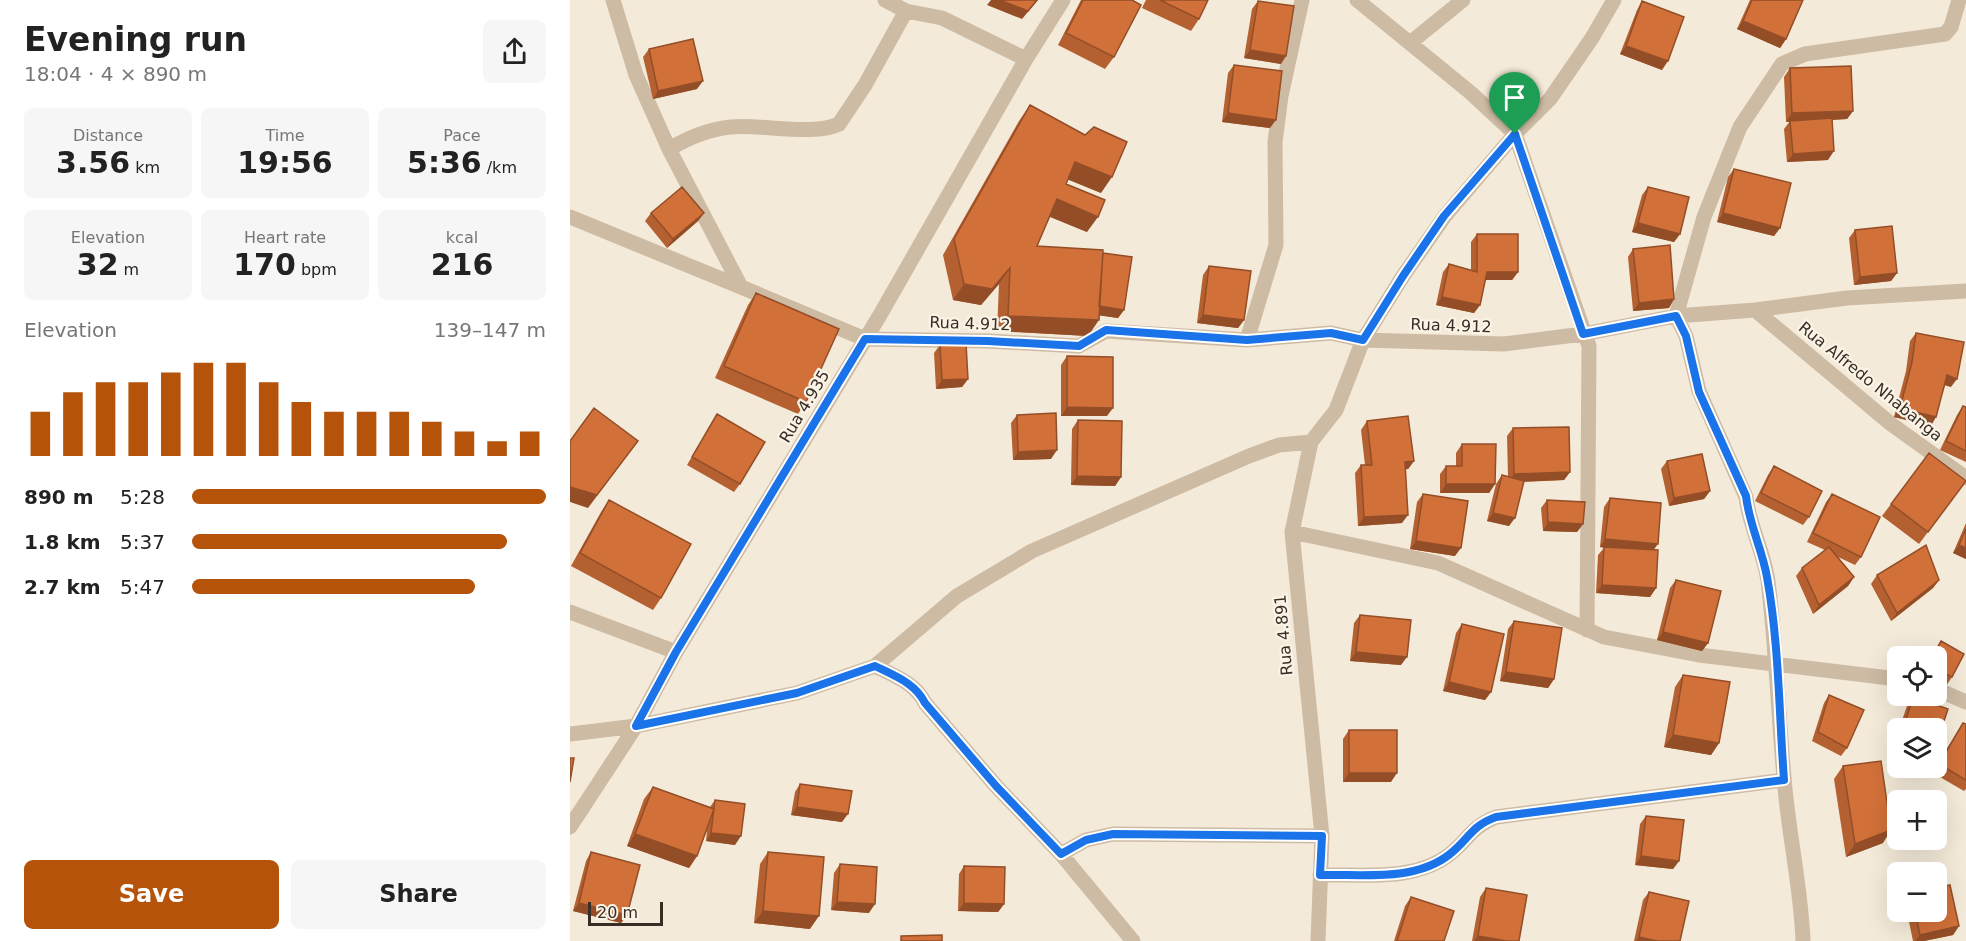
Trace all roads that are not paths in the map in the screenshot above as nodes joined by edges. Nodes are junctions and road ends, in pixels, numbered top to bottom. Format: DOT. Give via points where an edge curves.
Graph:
graph roads {
  1 [pos="613,0"];
  2 [pos="885,0"];
  3 [pos="1063,0"];
  4 [pos="1302,0"];
  5 [pos="1357,0"];
  6 [pos="1463,0"];
  7 [pos="1614,0"];
  8 [pos="1959,0"];
  9 [pos="906,11"];
  10 [pos="1410,43"];
  11 [pos="1026,59"];
  12 [pos="1515,134"];
  13 [pos="669,149"];
  14 [pos="570,217"];
  15 [pos="741,287"];
  16 [pos="1966,291"];
  17 [pos="1755,309"];
  18 [pos="1676,316"];
  19 [pos="1583,334"];
  20 [pos="865,339"];
  21 [pos="1247,340"];
  22 [pos="1363,340"];
  23 [pos="1311,442"];
  24 [pos="1966,478"];
  25 [pos="1292,532"];
  26 [pos="570,612"];
  27 [pos="1587,630"];
  28 [pos="676,652"];
  29 [pos="1776,663"];
  30 [pos="875,666"];
  31 [pos="1887,678"];
  32 [pos="1947,694"];
  33 [pos="1966,702"];
  34 [pos="636,726"];
  35 [pos="570,734"];
  36 [pos="1784,780"];
  37 [pos="570,827"];
  38 [pos="1322,836"];
  39 [pos="1061,854"];
  40 [pos="1320,875"];
  41 [pos="1125,939"];
  42 [pos="1318,941"];
  43 [pos="1803,941"];
  1 -- 13 [label="street" via="636,75"];
  2 -- 9 [label="street"];
  3 -- 11 [label="street, Rua 4.935"];
  4 -- 21 [label="street" via="1275,142 1276,245"];
  5 -- 10 [label="street"];
  6 -- 10 [label="street"];
  7 -- 12 [label="street, Rua 4.891" via="1550,99"];
  8 -- 18 [label="street" via="1945,34 1805,54 1782,64 1740,127 1704,217"];
  9 -- 11 [label="street" via="942,18"];
  9 -- 13 [label="street" via="839,124 814,128 732,127 688,138"];
  10 -- 12 [label="street"];
  11 -- 20 [label="street, Rua 4.935"];
  12 -- 19 [label="street"];
  12 -- 22 [label="street, Rua 4.891" via="1444,216"];
  13 -- 15 [label="street"];
  14 -- 15 [label="street"];
  15 -- 20 [label="street"];
  16 -- 17 [label="street, Rua 4.912" via="1847,298"];
  17 -- 18 [label="street, Rua 4.912"];
  17 -- 24 [label="street, Rua Alfredo Nhabanga" via="1891,424"];
  18 -- 19 [label="street, Rua 4.912"];
  18 -- 29 [label="street" via="1686,336 1699,392 1746,496 1767,579"];
  19 -- 22 [label="street, Rua 4.912" via="1504,344"];
  19 -- 27 [label="street" via="1589,346"];
  20 -- 21 [label="street, Rua 4.912" via="1079,346 1106,330"];
  20 -- 28 [label="street, Rua 4.935"];
  21 -- 22 [label="street, Rua 4.912" via="1331,333"];
  22 -- 23 [label="street, Rua 4.891" via="1336,410"];
  23 -- 25 [label="street, Rua 4.891"];
  23 -- 30 [label="street" via="1279,446 1249,456 1032,551 957,596"];
  25 -- 27 [label="street" via="1438,563"];
  25 -- 38 [label="street, Rua 4.891"];
  26 -- 28 [label="street"];
  27 -- 29 [label="street" via="1604,637 1699,655"];
  28 -- 34 [label="street, Rua 4.935"];
  29 -- 31 [label="street"];
  29 -- 36 [label="street"];
  30 -- 34 [label="street" via="797,693"];
  30 -- 39 [label="street" via="920,692 925,703 996,786"];
  32 -- 33 [label="street"];
  34 -- 35 [label="street"];
  34 -- 37 [label="street, Rua 4.935"];
  36 -- 40 [label="street" via="1496,817 1480,823 1450,854 1410,873"];
  36 -- 43 [label="street" via="1802,899"];
  38 -- 39 [label="street" via="1113,834 1086,840"];
  38 -- 40 [label="street, Rua 4.891"];
  39 -- 41 [label="street"];
  40 -- 42 [label="street, Rua 4.891"];
}
